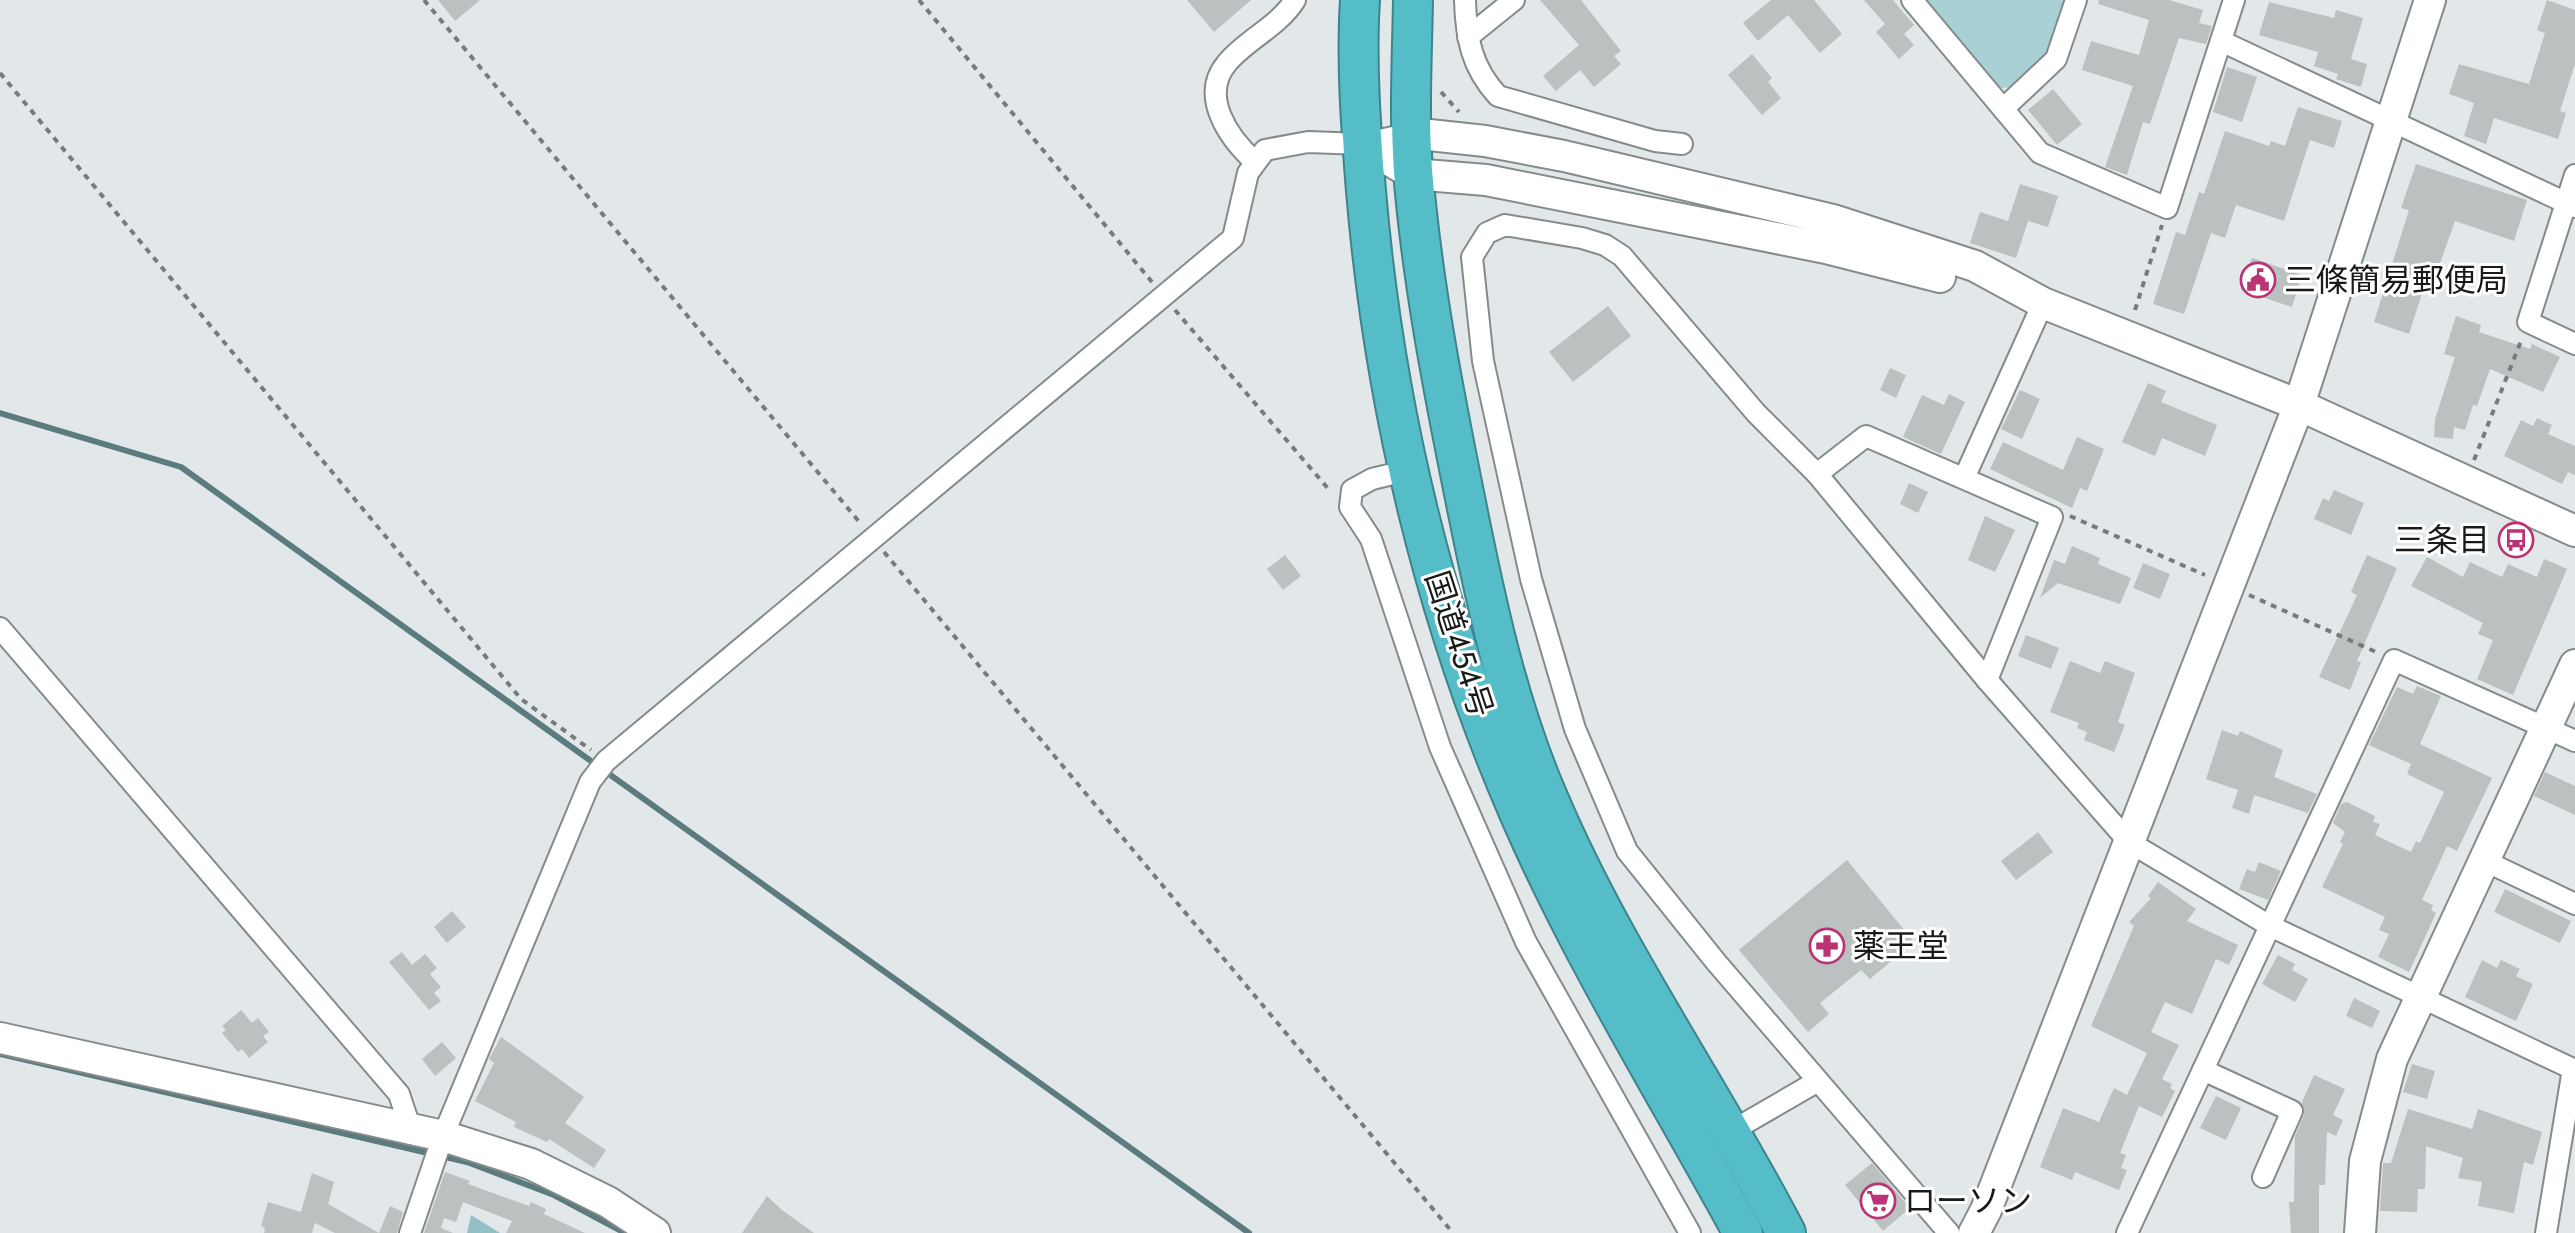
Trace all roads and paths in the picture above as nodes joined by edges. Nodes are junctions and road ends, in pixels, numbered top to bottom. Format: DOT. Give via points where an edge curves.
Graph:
graph roads {
  1 [pos="424,0"];
  2 [pos="919,0"];
  3 [pos="1295,0"];
  4 [pos="1360,0"];
  5 [pos="1413,0"];
  6 [pos="1465,0"];
  7 [pos="1514,0"];
  8 [pos="1912,0"];
  9 [pos="2076,0"];
  10 [pos="2234,0"];
  11 [pos="2430,0"];
  12 [pos="1468,37"];
  13 [pos="2221,41"];
  14 [pos="0,73"];
  15 [pos="2003,109"];
  16 [pos="2390,120"];
  17 [pos="1411,133"];
  18 [pos="1362,144"];
  19 [pos="1682,144"];
  20 [pos="1254,161"];
  21 [pos="1413,174"];
  22 [pos="2575,175"];
  23 [pos="2571,205"];
  24 [pos="2167,208"];
  25 [pos="1163,296"];
  26 [pos="2043,303"];
  27 [pos="2135,310"];
  28 [pos="2528,322"];
  29 [pos="2575,344"];
  30 [pos="2299,405"];
  31 [pos="1409,470"];
  32 [pos="1817,474"];
  33 [pos="1965,476"];
  34 [pos="2466,480"];
  35 [pos="1350,507"];
  36 [pos="2575,531"];
  37 [pos="874,540"];
  38 [pos="0,628"];
  39 [pos="2575,665"];
  40 [pos="1987,680"];
  41 [pos="2544,727"];
  42 [pos="2575,741"];
  43 [pos="606,761"];
  44 [pos="2129,842"];
  45 [pos="2483,860"];
  46 [pos="2575,904"];
  47 [pos="2270,926"];
  48 [pos="2420,996"];
  49 [pos="0,1038"];
  50 [pos="2203,1070"];
  51 [pos="2574,1070"];
  52 [pos="1818,1081"];
  53 [pos="410,1127"];
  54 [pos="1730,1132"];
  55 [pos="443,1136"];
  56 [pos="2263,1177"];
  57 [pos="410,1233"];
  58 [pos="655,1233"];
  59 [pos="1453,1233"];
  60 [pos="1690,1233"];
  61 [pos="1743,1233"];
  62 [pos="1786,1233"];
  63 [pos="1949,1233"];
  64 [pos="1974,1233"];
  65 [pos="2127,1233"];
  66 [pos="2360,1233"];
  67 [pos="2546,1233"];
  1 -- 37 [label="path"];
  2 -- 25 [label="path"];
  3 -- 20 [label="street" via="1220,75 1217,97 1223,126"];
  4 -- 18 [label="highway, 国道454号"];
  5 -- 17 [label="highway, 国道454号"];
  6 -- 12 [label="street"];
  7 -- 12 [label="street"];
  8 -- 15 [label="street"];
  9 -- 15 [label="street" via="2056,59"];
  10 -- 13 [label="street"];
  11 -- 16 [label="street"];
  12 -- 19 [label="street" via="1479,76 1498,96"];
  13 -- 16 [label="street"];
  13 -- 24 [label="street"];
  14 -- 43 [label="path" via="521,699"];
  15 -- 24 [label="street" via="2040,153"];
  16 -- 23 [label="street"];
  16 -- 30 [label="street"];
  17 -- 18 [label="street"];
  17 -- 21 [label="highway, 国道454号"];
  17 -- 26 [label="street" via="1564,156 1833,220 1975,266"];
  18 -- 20 [label="street" via="1282,145 1265,150"];
  18 -- 21 [label="street"];
  18 -- 31 [label="highway, 国道454号" via="1385,349"];
  20 -- 25 [label="street" via="1233,238"];
  21 -- 26 [label="street" via="1486,180 1826,248"];
  21 -- 54 [label="highway, 国道454号" via="1457,459 1510,689 1548,798 1590,890"];
  22 -- 23 [label="street"];
  23 -- 28 [label="street"];
  24 -- 27 [label="path"];
  25 -- 35 [label="path" via="1337,500"];
  25 -- 37 [label="street"];
  26 -- 30 [label="street"];
  26 -- 33 [label="street"];
  28 -- 29 [label="street"];
  28 -- 34 [label="path"];
  30 -- 34 [label="street"];
  30 -- 44 [label="street"];
  31 -- 35 [label="street" via="1352,490"];
  31 -- 61 [label="highway, 国道454号" via="1437,584 1520,815 1571,923"];
  32 -- 33 [label="street" via="1866,436"];
  32 -- 40 [label="street"];
  32 -- 52 [label="street" via="1756,413 1622,256 1582,238 1505,225 1487,233 1472,257 1483,361 1531,579 1575,729 1627,851"];
  33 -- 40 [label="street" via="2052,517"];
  34 -- 36 [label="street"];
  35 -- 60 [label="street" via="1371,539 1440,747 1526,942"];
  37 -- 43 [label="street"];
  37 -- 59 [label="path"];
  38 -- 53 [label="street" via="399,1094"];
  39 -- 41 [label="street"];
  40 -- 44 [label="street"];
  41 -- 42 [label="street"];
  41 -- 45 [label="street"];
  41 -- 47 [label="street" via="2394,660"];
  43 -- 55 [label="street" via="590,782"];
  44 -- 47 [label="street"];
  44 -- 64 [label="street"];
  45 -- 46 [label="street"];
  45 -- 48 [label="street"];
  47 -- 48 [label="street"];
  47 -- 50 [label="street"];
  48 -- 51 [label="street"];
  48 -- 66 [label="street" via="2392,1059 2378,1109 2365,1161"];
  49 -- 53 [label="street"];
  50 -- 56 [label="street" via="2292,1111"];
  50 -- 65 [label="street"];
  51 -- 67 [label="street"];
  52 -- 54 [label="street"];
  52 -- 63 [label="street"];
  53 -- 55 [label="street"];
  54 -- 62 [label="highway, 国道454号"];
  55 -- 57 [label="street"];
  55 -- 58 [label="street" via="531,1164 608,1202"];
}
